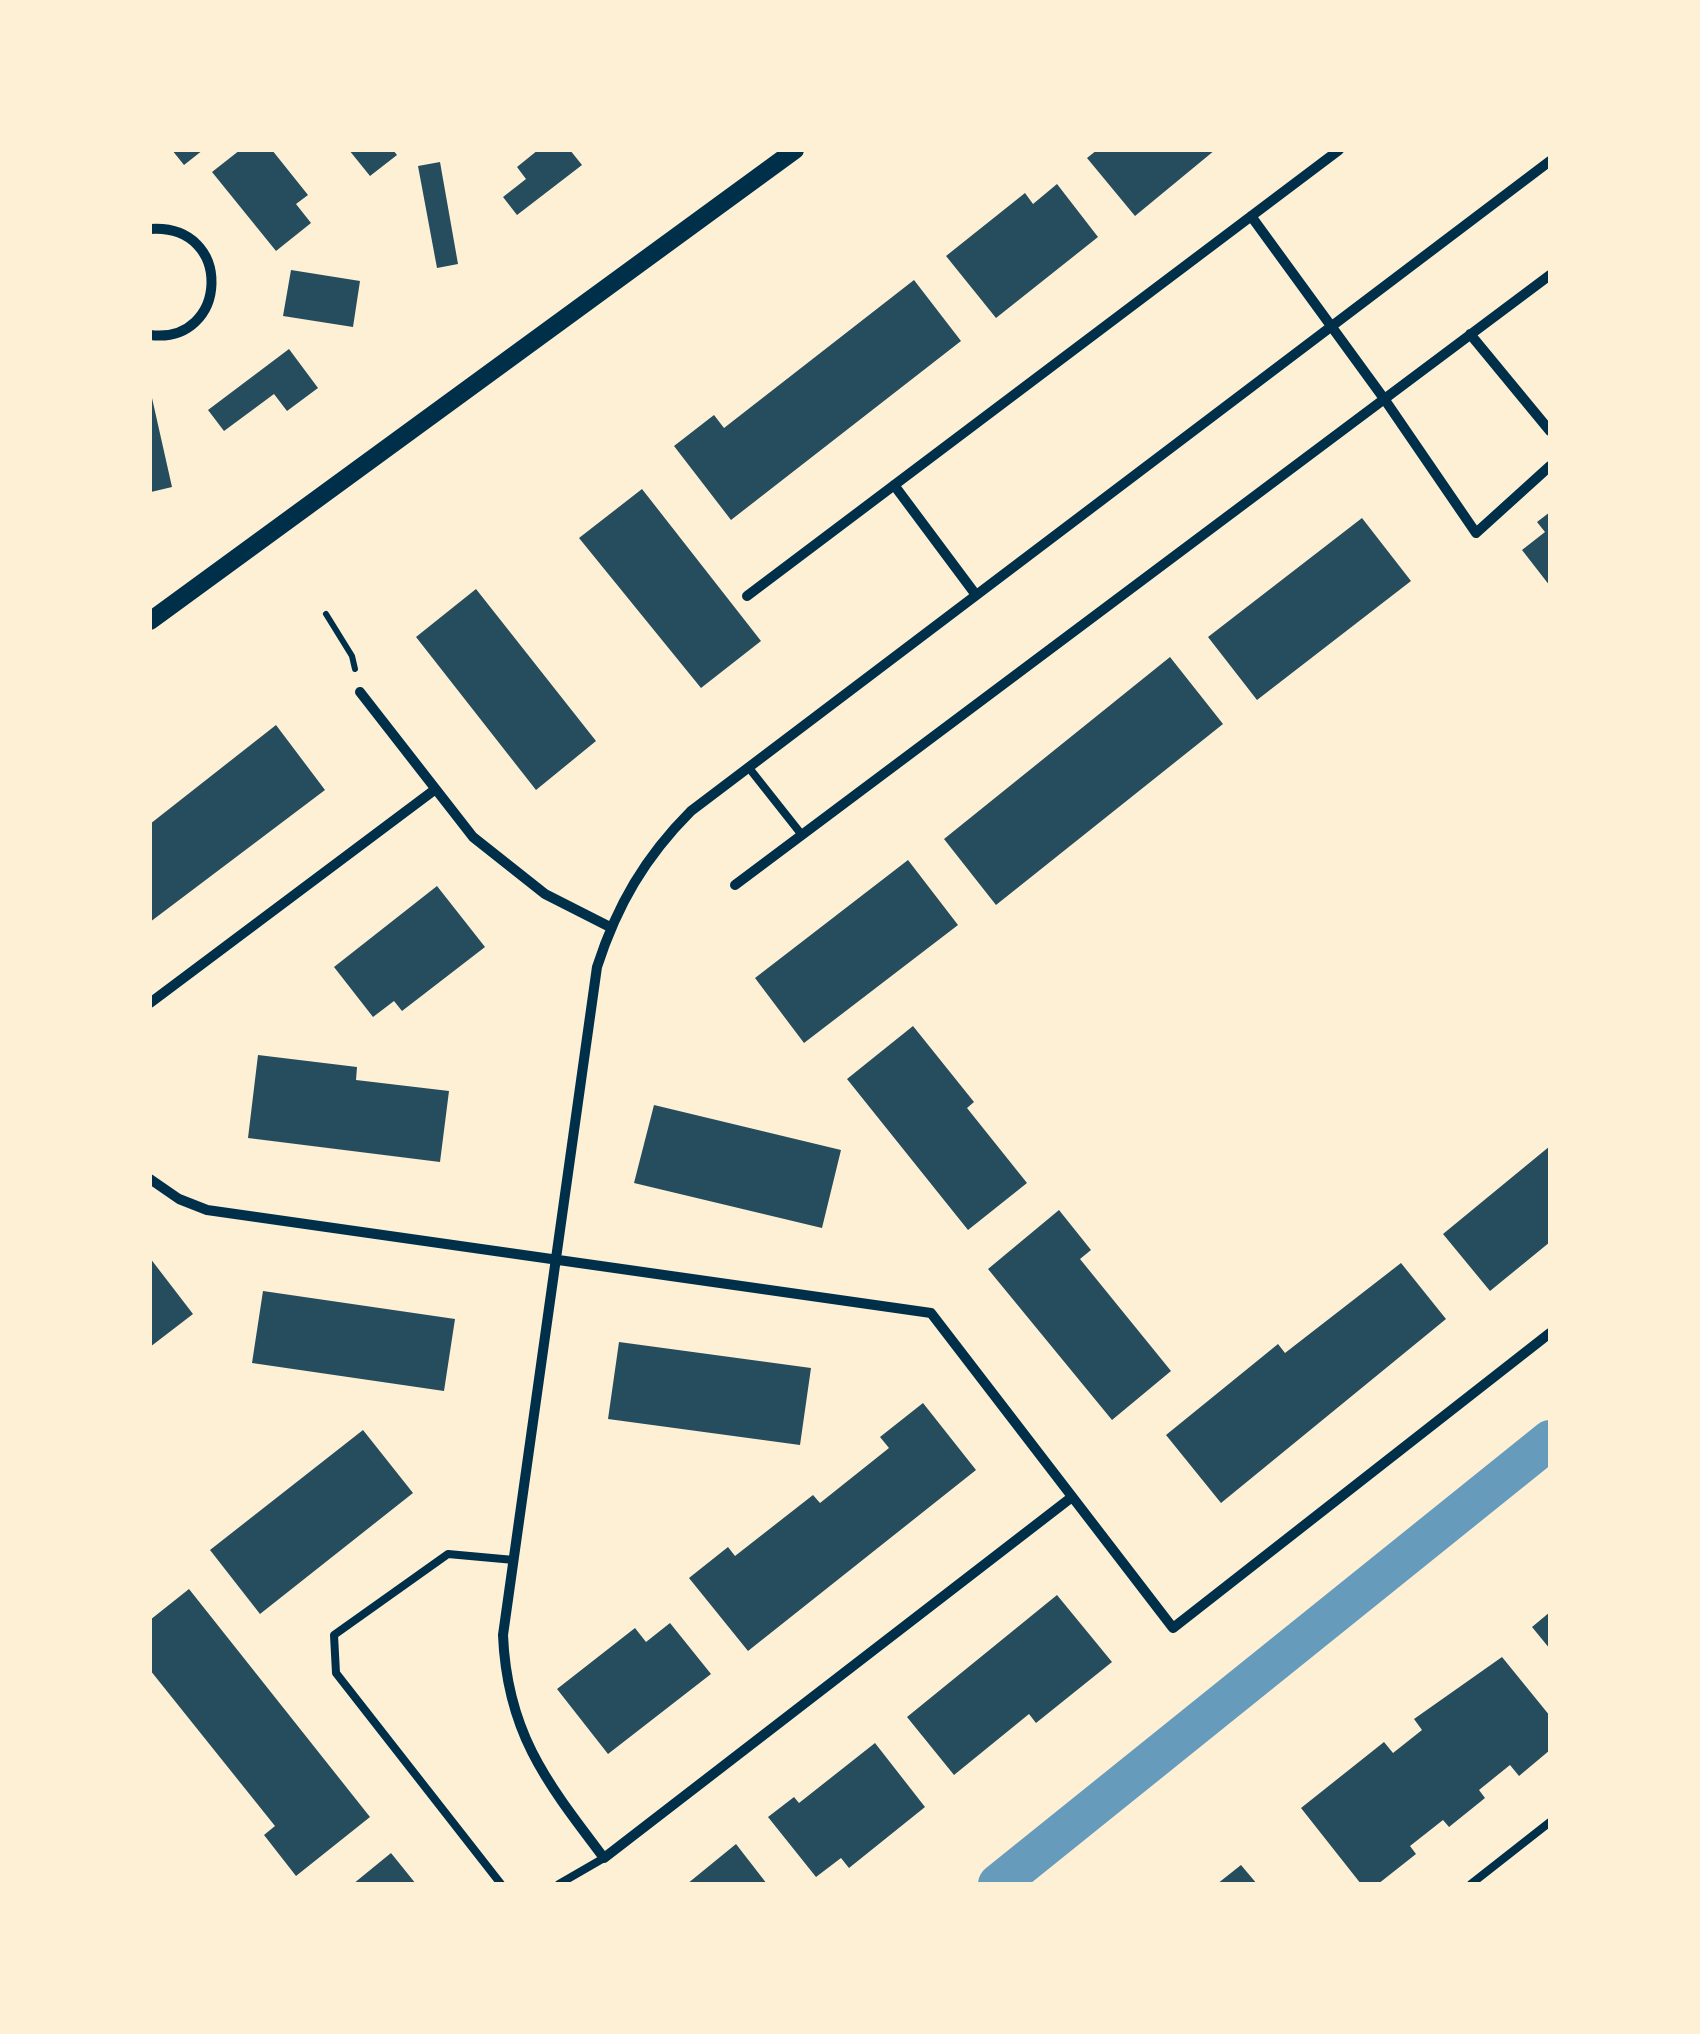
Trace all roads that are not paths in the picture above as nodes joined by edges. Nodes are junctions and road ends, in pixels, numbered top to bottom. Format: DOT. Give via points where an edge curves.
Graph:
graph roads {
  1 [pos="795,150"];
  2 [pos="1340,150"];
  3 [pos="1550,161"];
  4 [pos="1251,216"];
  5 [pos="150,229"];
  6 [pos="1550,275"];
  7 [pos="1330,326"];
  8 [pos="1470,334"];
  9 [pos="150,335"];
  10 [pos="1385,400"];
  11 [pos="1550,431"];
  12 [pos="1550,466"];
  13 [pos="894,486"];
  14 [pos="976,595"];
  15 [pos="748,596"];
  16 [pos="150,621"];
  17 [pos="360,692"];
  18 [pos="749,768"];
  19 [pos="433,790"];
  20 [pos="802,834"];
  21 [pos="735,885"];
  22 [pos="610,927"];
  23 [pos="150,1004"];
  24 [pos="150,1179"];
  25 [pos="555,1260"];
  26 [pos="1550,1333"];
  27 [pos="1072,1497"];
  28 [pos="514,1560"];
  29 [pos="1548,1828"];
  30 [pos="604,1858"];
  31 [pos="501,1884"];
  32 [pos="559,1884"];
  33 [pos="1472,1884"];
  1 -- 16 [label="street"];
  2 -- 4 [label="street"];
  3 -- 7 [label="street"];
  4 -- 7 [label="street"];
  4 -- 13 [label="street"];
  5 -- 9 [label="street" via="182,233 197,244 212,277 212,295 192,325"];
  6 -- 8 [label="street"];
  7 -- 10 [label="street"];
  7 -- 14 [label="street"];
  8 -- 10 [label="street"];
  8 -- 11 [label="street"];
  10 -- 12 [label="street" via="1476,534"];
  10 -- 20 [label="street"];
  13 -- 14 [label="street"];
  13 -- 15 [label="street"];
  14 -- 18 [label="street"];
  17 -- 19 [label="street"];
  18 -- 20 [label="lane"];
  18 -- 22 [label="street" via="668,834 629,887"];
  19 -- 22 [label="street" via="520,876"];
  19 -- 23 [label="street"];
  20 -- 21 [label="street"];
  22 -- 25 [label="street" via="597,967"];
  24 -- 25 [label="street" via="208,1210"];
  25 -- 27 [label="street" via="930,1313"];
  25 -- 28 [label="street"];
  26 -- 27 [label="street" via="1174,1628"];
  27 -- 30 [label="street"];
  28 -- 30 [label="street" via="503,1635 508,1695 543,1778"];
  28 -- 31 [label="lane" via="448,1554 334,1636 336,1673"];
  29 -- 33 [label="lane"];
  30 -- 32 [label="lane"];
}
